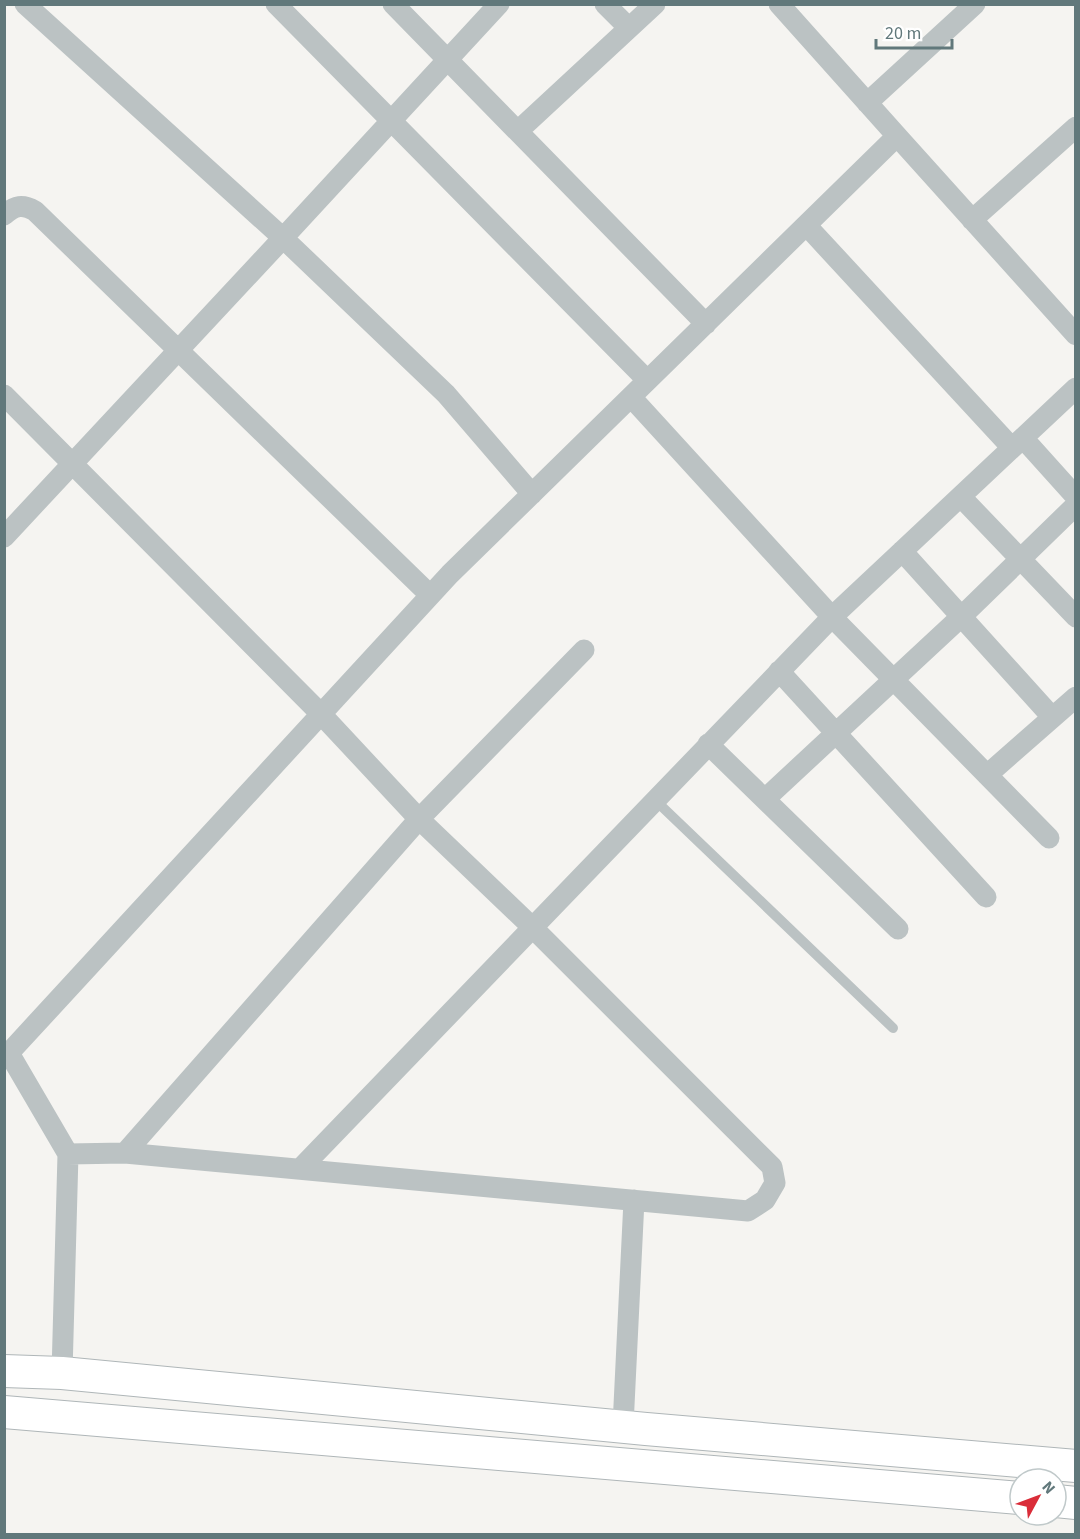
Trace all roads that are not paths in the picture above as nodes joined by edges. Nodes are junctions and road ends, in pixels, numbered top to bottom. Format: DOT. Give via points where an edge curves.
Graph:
graph roads {
  1 [pos="25,4"];
  2 [pos="276,4"];
  3 [pos="393,4"];
  4 [pos="499,4"];
  5 [pos="605,4"];
  6 [pos="655,4"];
  7 [pos="779,4"];
  8 [pos="975,4"];
  9 [pos="629,28"];
  10 [pos="449,60"];
  11 [pos="867,103"];
  12 [pos="392,121"];
  13 [pos="1076,127"];
  14 [pos="518,130"];
  15 [pos="897,136"];
  16 [pos="4,215"];
  17 [pos="972,220"];
  18 [pos="807,226"];
  19 [pos="283,238"];
  20 [pos="706,324"];
  21 [pos="1076,335"];
  22 [pos="179,349"];
  23 [pos="647,380"];
  24 [pos="1076,388"];
  25 [pos="4,395"];
  26 [pos="631,397"];
  27 [pos="1018,443"];
  28 [pos="71,465"];
  29 [pos="532,494"];
  30 [pos="961,496"];
  31 [pos="1076,497"];
  32 [pos="1076,505"];
  33 [pos="4,537"];
  34 [pos="902,551"];
  35 [pos="1019,560"];
  36 [pos="430,595"];
  37 [pos="962,616"];
  38 [pos="832,617"];
  39 [pos="1076,617"];
  40 [pos="584,650"];
  41 [pos="779,671"];
  42 [pos="892,681"];
  43 [pos="1076,697"];
  44 [pos="321,714"];
  45 [pos="1052,717"];
  46 [pos="836,734"];
  47 [pos="708,744"];
  48 [pos="987,775"];
  49 [pos="655,800"];
  50 [pos="765,800"];
  51 [pos="419,819"];
  52 [pos="1049,838"];
  53 [pos="986,897"];
  54 [pos="532,927"];
  55 [pos="898,929"];
  56 [pos="893,1028"];
  57 [pos="68,1154"];
  58 [pos="125,1154"];
  59 [pos="301,1168"];
  60 [pos="634,1200"];
  61 [pos="4,1371"];
  62 [pos="62,1373"];
  63 [pos="4,1412"];
  64 [pos="623,1426"];
  65 [pos="1076,1466"];
  66 [pos="1008,1497"];
  1 -- 19 [label="street"];
  2 -- 12 [label="street"];
  3 -- 10 [label="street"];
  4 -- 10 [label="street"];
  5 -- 9 [label="street"];
  6 -- 9 [label="street"];
  7 -- 11 [label="street"];
  8 -- 11 [label="street"];
  9 -- 14 [label="street"];
  10 -- 12 [label="street"];
  10 -- 14 [label="street"];
  11 -- 15 [label="street"];
  12 -- 19 [label="street"];
  12 -- 23 [label="street"];
  13 -- 17 [label="street"];
  14 -- 20 [label="street"];
  15 -- 17 [label="street"];
  15 -- 18 [label="street"];
  16 -- 22 [label="street" via="17,206 35,211"];
  17 -- 21 [label="street"];
  18 -- 20 [label="street"];
  18 -- 27 [label="street"];
  19 -- 22 [label="street"];
  19 -- 29 [label="street" via="446,394"];
  20 -- 23 [label="street"];
  22 -- 28 [label="street"];
  22 -- 36 [label="street"];
  23 -- 26 [label="street"];
  24 -- 27 [label="street"];
  25 -- 28 [label="street"];
  26 -- 29 [label="street"];
  26 -- 38 [label="street"];
  27 -- 30 [label="street"];
  27 -- 31 [label="street"];
  28 -- 33 [label="street"];
  28 -- 44 [label="street"];
  29 -- 36 [label="street"];
  30 -- 34 [label="street"];
  30 -- 35 [label="street"];
  32 -- 35 [label="street"];
  34 -- 37 [label="street"];
  34 -- 38 [label="street"];
  35 -- 37 [label="street"];
  35 -- 39 [label="street"];
  36 -- 44 [label="street"];
  37 -- 42 [label="street"];
  37 -- 45 [label="street"];
  38 -- 41 [label="street"];
  38 -- 42 [label="street"];
  40 -- 51 [label="street"];
  41 -- 46 [label="street"];
  41 -- 47 [label="street"];
  42 -- 46 [label="street"];
  42 -- 48 [label="street"];
  43 -- 45 [label="street"];
  44 -- 51 [label="street"];
  44 -- 57 [label="street" via="9,1053"];
  45 -- 48 [label="street"];
  46 -- 50 [label="street"];
  46 -- 53 [label="street"];
  47 -- 49 [label="street"];
  47 -- 50 [label="street"];
  48 -- 52 [label="street"];
  49 -- 54 [label="street"];
  49 -- 56 [label="lane"];
  50 -- 55 [label="street"];
  51 -- 54 [label="street"];
  51 -- 58 [label="street"];
  54 -- 59 [label="street"];
  54 -- 60 [label="street" via="772,1167 775,1183 765,1200 748,1211"];
  57 -- 58 [label="street"];
  57 -- 62 [label="street"];
  58 -- 59 [label="street"];
  59 -- 60 [label="street"];
  60 -- 64 [label="street"];
  61 -- 62 [label="main road"];
  62 -- 64 [label="main road"];
  63 -- 66 [label="main road"];
  64 -- 65 [label="main road"];
}
